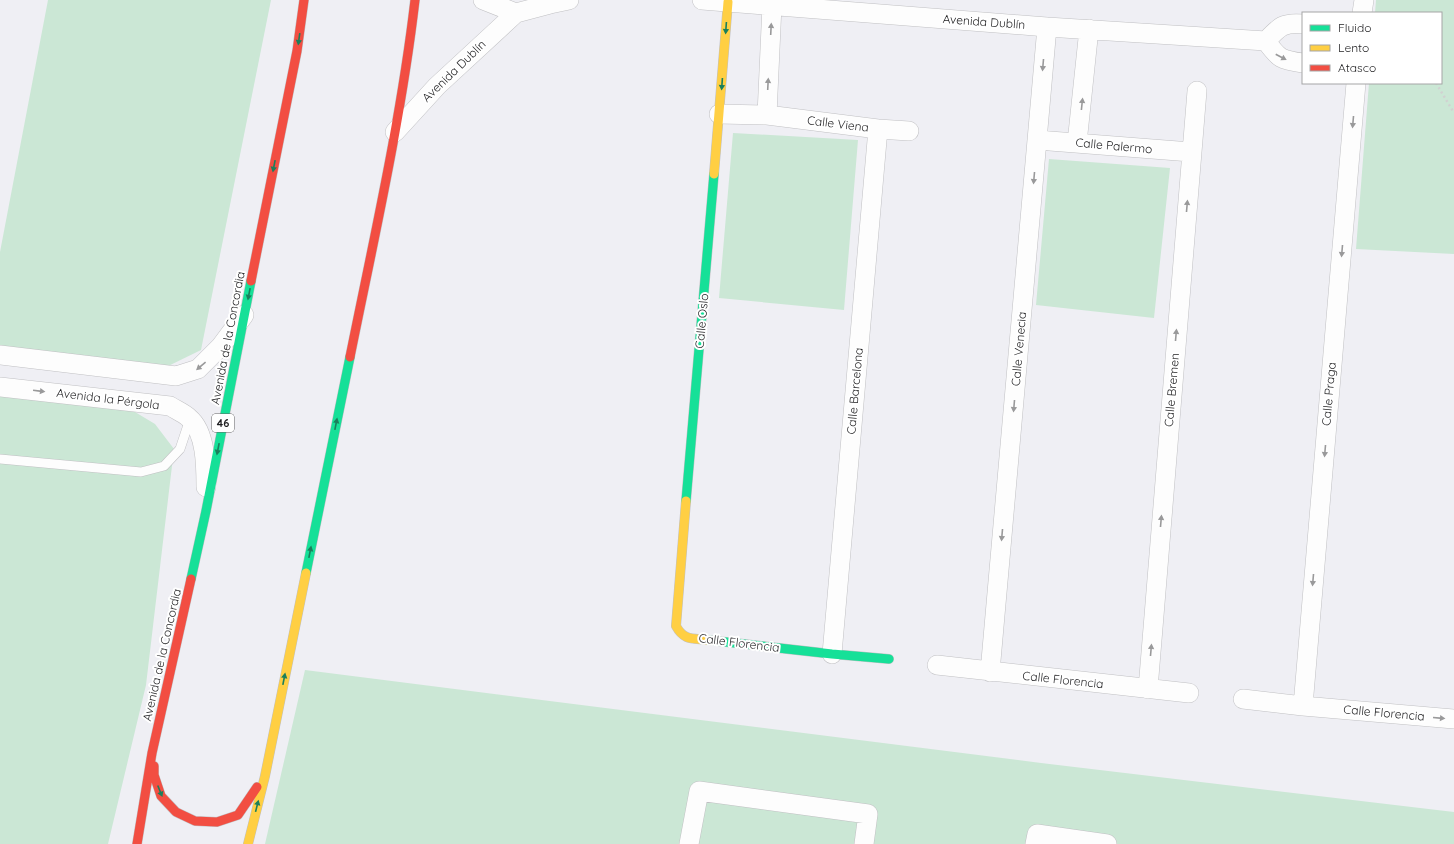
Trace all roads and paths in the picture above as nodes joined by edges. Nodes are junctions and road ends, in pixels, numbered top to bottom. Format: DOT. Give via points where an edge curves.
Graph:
graph roads {
  1 [pos="304,0"];
  2 [pos="415,0"];
  3 [pos="483,0"];
  4 [pos="569,0"];
  5 [pos="702,0"];
  6 [pos="1364,0"];
  7 [pos="728,2"];
  8 [pos="772,5"];
  9 [pos="1362,12"];
  10 [pos="516,13"];
  11 [pos="1302,24"];
  12 [pos="1047,26"];
  13 [pos="1089,29"];
  14 [pos="1266,41"];
  15 [pos="1302,63"];
  16 [pos="1356,84"];
  17 [pos="1437,84"];
  18 [pos="1197,91"];
  19 [pos="1454,112"];
  20 [pos="719,114"];
  21 [pos="767,115"];
  22 [pos="878,129"];
  23 [pos="909,131"];
  24 [pos="395,132"];
  25 [pos="1037,140"];
  26 [pos="1078,143"];
  27 [pos="1191,152"];
  28 [pos="244,315"];
  29 [pos="0,355"];
  30 [pos="0,387"];
  31 [pos="190,419"];
  32 [pos="0,458"];
  33 [pos="206,510"];
  34 [pos="684,637"];
  35 [pos="832,654"];
  36 [pos="889,659"];
  37 [pos="937,665"];
  38 [pos="990,672"];
  39 [pos="1148,689"];
  40 [pos="1189,693"];
  41 [pos="1243,699"];
  42 [pos="1302,706"];
  43 [pos="1454,719"];
  44 [pos="152,753"];
  45 [pos="265,776"];
  46 [pos="137,844"];
  47 [pos="248,844"];
  48 [pos="689,844"];
  49 [pos="864,844"];
  50 [pos="1035,844"];
  51 [pos="1107,844"];
  1 -- 28 [label="main road, Avenida de la Concordia / 46, one-way" via="297,51"];
  2 -- 24 [label="main road"];
  3 -- 10 [label="street"];
  4 -- 10 [label="street, Avenida Dublín"];
  5 -- 7 [label="street, Avenida Dublín"];
  6 -- 9 [label="street"];
  7 -- 8 [label="street, Avenida Dublín"];
  7 -- 20 [label="main road, Calle Oslo, one-way"];
  8 -- 12 [label="street, Avenida Dublín"];
  21 -- 8 [label="street, one-way"];
  10 -- 24 [label="street, Avenida Dublín" via="437,86"];
  11 -- 14 [label="street" via="1292,23 1279,27"];
  12 -- 13 [label="street, Avenida Dublín"];
  12 -- 25 [label="street, Calle Venecia, one-way"];
  13 -- 14 [label="street, Avenida Dublín"];
  26 -- 13 [label="street, one-way"];
  14 -- 15 [label="street, one-way" via="1276,55 1284,60"];
  16 -- 42 [label="street, Calle Praga, one-way"];
  17 -- 19 [label="path"];
  18 -- 27 [label="street, Calle Bremen"];
  20 -- 21 [label="street, Calle Viena"];
  20 -- 34 [label="main road, Calle Oslo" via="676,626"];
  21 -- 22 [label="street, Calle Viena"];
  22 -- 23 [label="street, Calle Viena"];
  22 -- 35 [label="street, Calle Barcelona"];
  45 -- 24 [label="main road, one-way"];
  25 -- 26 [label="street, Calle Palermo"];
  25 -- 38 [label="street, Calle Venecia, one-way"];
  26 -- 27 [label="street, Calle Palermo"];
  39 -- 27 [label="street, Calle Bremen, one-way"];
  28 -- 29 [label="street, one-way" via="221,346 198,369 176,376"];
  28 -- 33 [label="main road, Avenida de la Concordia / 46, one-way"];
  30 -- 31 [label="street, Avenida la Pérgola, one-way" via="170,406"];
  31 -- 32 [label="lane" via="180,449 164,466 141,472"];
  31 -- 33 [label="street, Avenida la Pérgola" via="201,435 206,467"];
  33 -- 44 [label="main road, Avenida de la Concordia / 46"];
  34 -- 35 [label="main road, Calle Florencia"];
  35 -- 36 [label="main road, Calle Florencia"];
  37 -- 38 [label="street, Calle Florencia"];
  38 -- 39 [label="street, Calle Florencia"];
  39 -- 40 [label="street, Calle Florencia"];
  41 -- 42 [label="street, Calle Florencia"];
  42 -- 43 [label="street, Calle Florencia, one-way"];
  44 -- 45 [label="main road, one-way" via="154,775 162,796 176,812 196,821 217,822 238,815"];
  44 -- 46 [label="main road, Avenida de la Concordia / 46"];
  47 -- 45 [label="main road, one-way"];
  48 -- 49 [label="street" via="698,791 868,814"];
  50 -- 51 [label="street" via="1037,834"];
}
